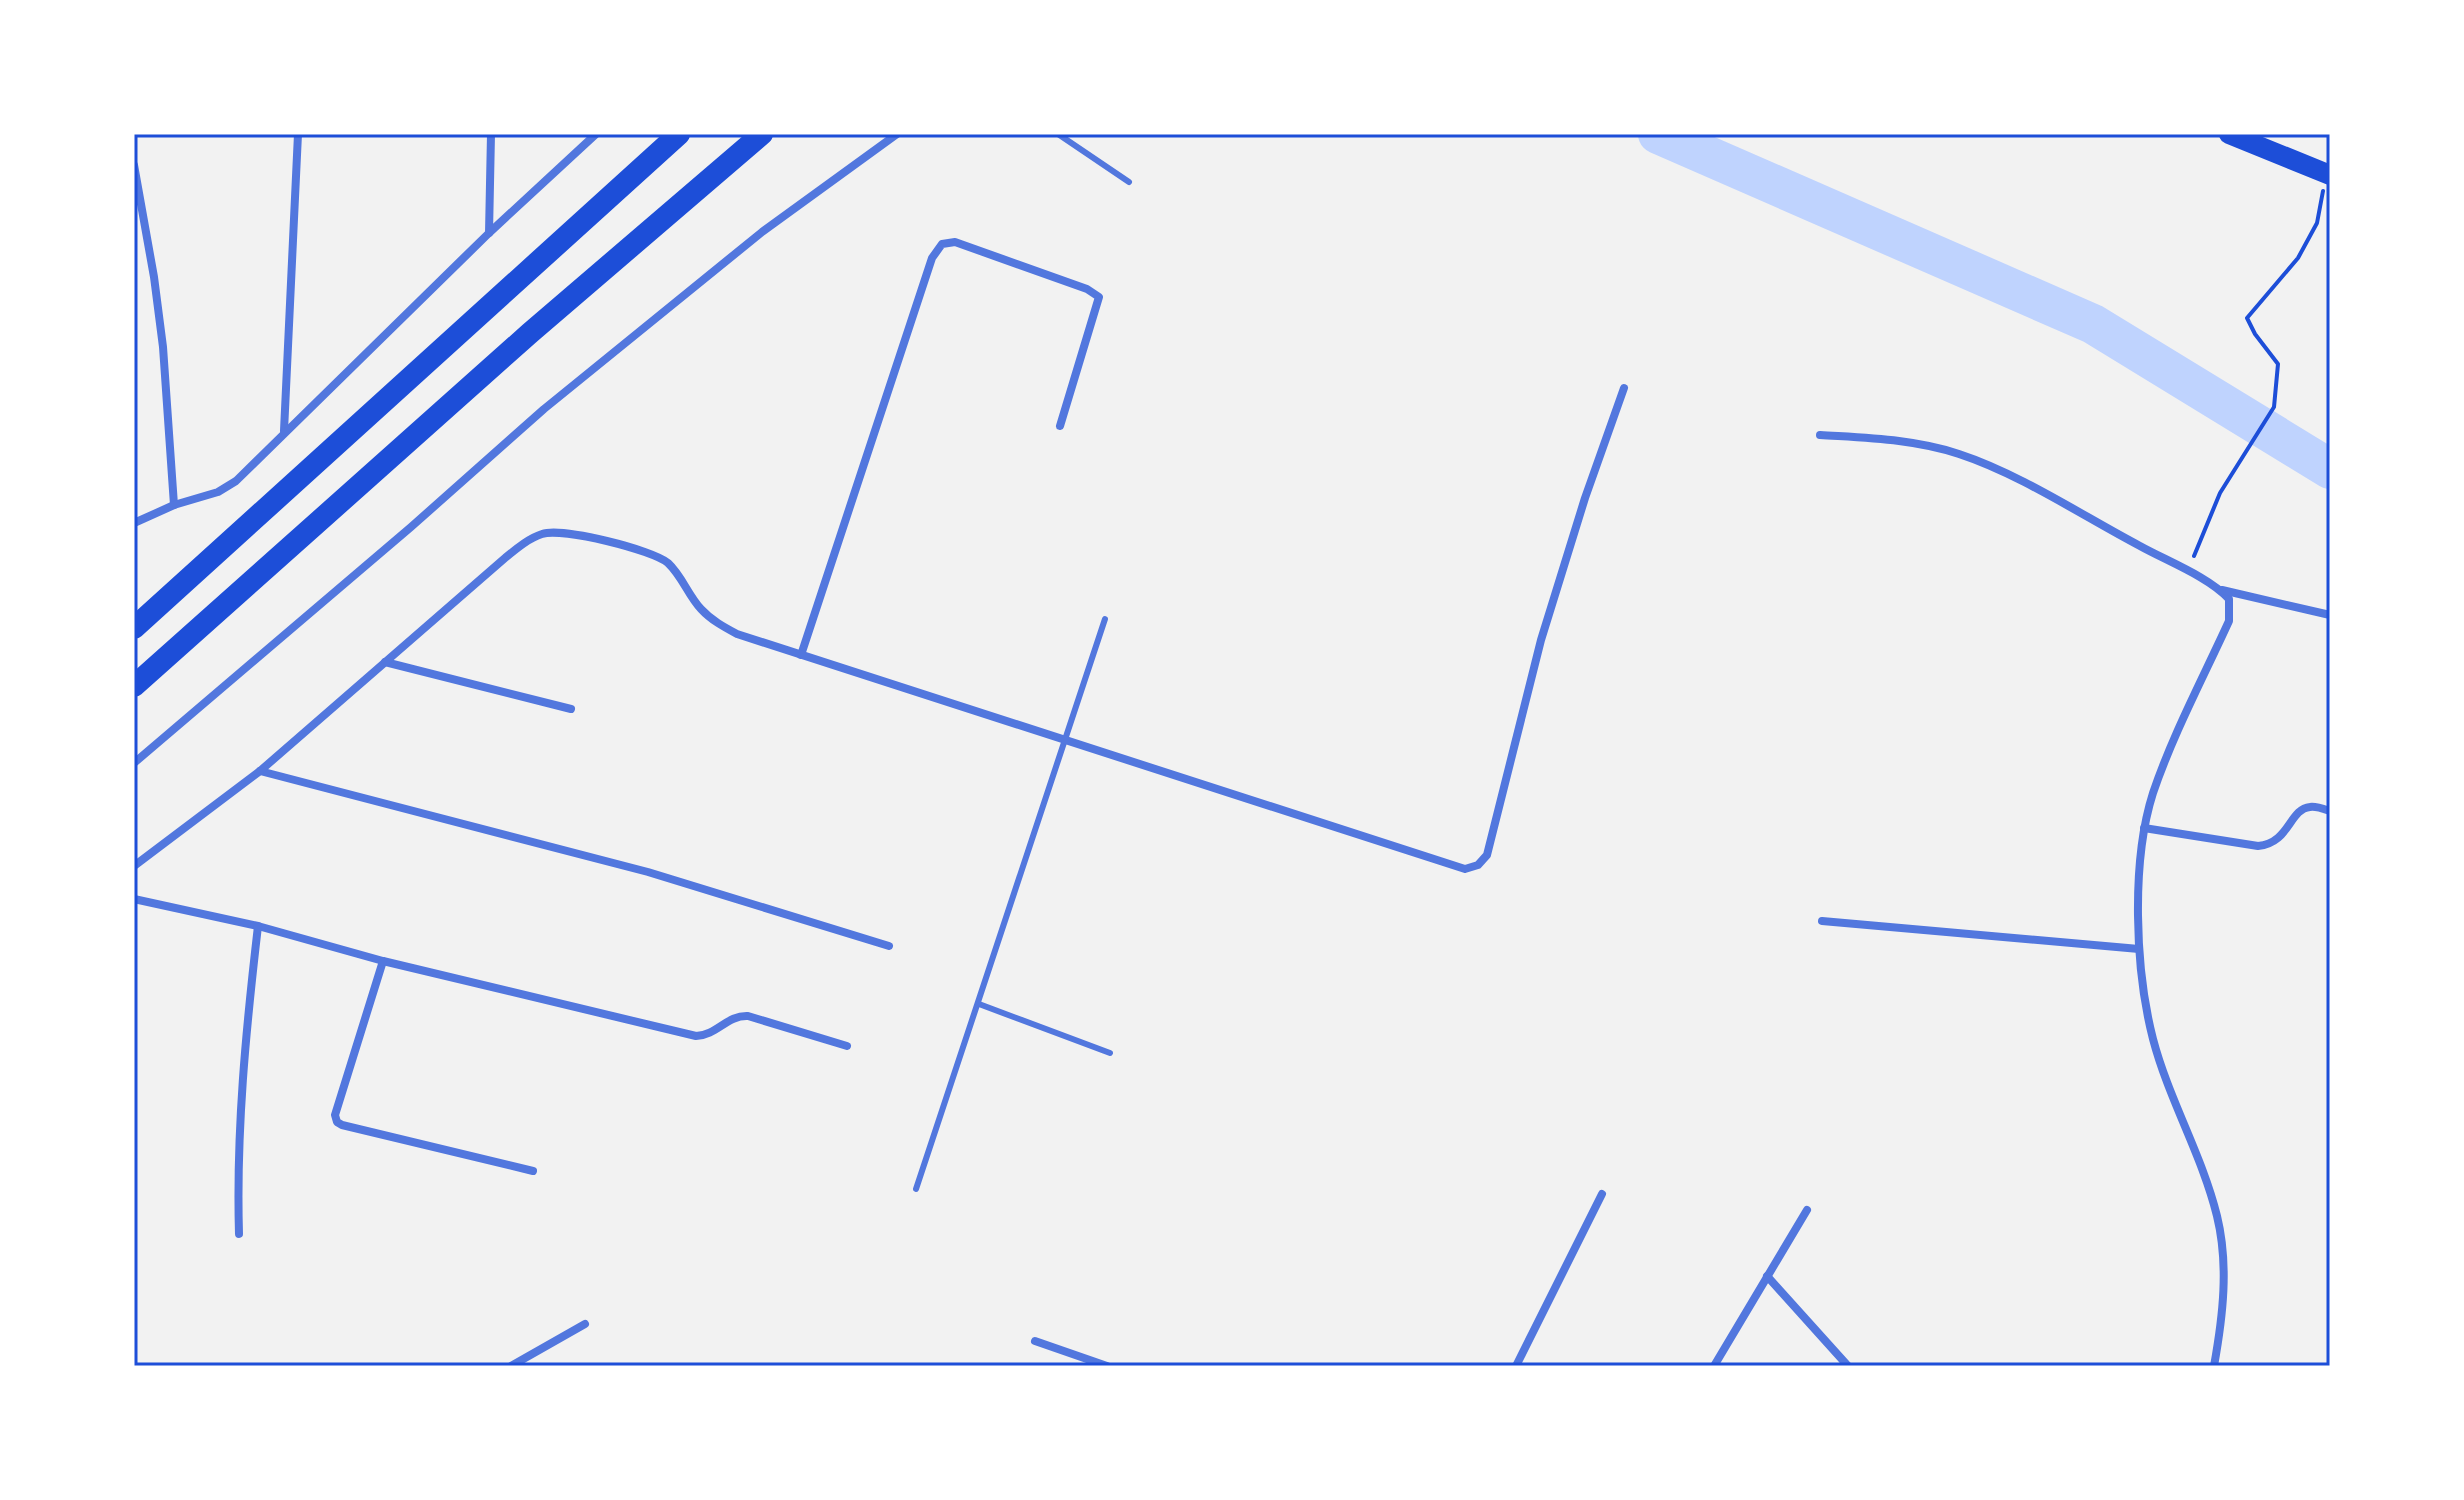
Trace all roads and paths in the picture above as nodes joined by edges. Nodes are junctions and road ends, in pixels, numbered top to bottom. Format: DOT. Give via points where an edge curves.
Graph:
graph roads {
  1 [pos="298,134"];
  2 [pos="491,134"];
  3 [pos="596,134"];
  4 [pos="679,134"];
  5 [pos="762,134"];
  6 [pos="897,134"];
  7 [pos="1058,134"];
  8 [pos="2229,134"];
  9 [pos="134,165"];
  10 [pos="2328,171"];
  11 [pos="1129,182"];
  12 [pos="489,233"];
  13 [pos="1624,388"];
  14 [pos="1060,426"];
  15 [pos="284,432"];
  16 [pos="1820,435"];
  17 [pos="174,505"];
  18 [pos="134,523"];
  19 [pos="2188,572"];
  20 [pos="2221,590"];
  21 [pos="2330,615"];
  22 [pos="1105,619"];
  23 [pos="134,628"];
  24 [pos="801,655"];
  25 [pos="385,662"];
  26 [pos="134,686"];
  27 [pos="571,709"];
  28 [pos="1064,741"];
  29 [pos="134,763"];
  30 [pos="260,771"];
  31 [pos="2330,811"];
  32 [pos="2144,828"];
  33 [pos="134,866"];
  34 [pos="134,899"];
  35 [pos="1822,921"];
  36 [pos="258,926"];
  37 [pos="889,946"];
  38 [pos="2139,949"];
  39 [pos="383,961"];
  40 [pos="979,1004"];
  41 [pos="847,1046"];
  42 [pos="1110,1053"];
  43 [pos="533,1171"];
  44 [pos="916,1189"];
  45 [pos="1602,1194"];
  46 [pos="1807,1210"];
  47 [pos="239,1234"];
  48 [pos="1767,1276"];
  49 [pos="585,1324"];
  50 [pos="1035,1341"];
  51 [pos="511,1366"];
  52 [pos="1107,1366"];
  53 [pos="1516,1366"];
  54 [pos="1714,1366"];
  55 [pos="1848,1366"];
  56 [pos="2214,1366"];
  1 -- 15 [label="street"];
  2 -- 12 [label="street"];
  3 -- 12 [label="street"];
  4 -- 23 [label="highway"];
  5 -- 26 [label="highway"];
  6 -- 29 [label="street" via="762,232 544,409"];
  7 -- 11 [label="lane"];
  8 -- 10 [label="main road"];
  9 -- 17 [label="street" via="161,333"];
  10 -- 19 [label="path" via="2317,223 2298,258 2247,318 2278,364 2274,407 2220,493"];
  12 -- 15 [label="street"];
  13 -- 28 [label="street" via="1541,640 1487,855 1478,865 1452,867"];
  14 -- 24 [label="street" via="1099,297 955,242 942,244 932,258"];
  15 -- 17 [label="street" via="227,487"];
  16 -- 19 [label="street" via="1895,440 1960,454"];
  17 -- 18 [label="street"];
  19 -- 20 [label="street"];
  20 -- 21 [label="street"];
  20 -- 32 [label="street" via="2229,599 2229,621 2166,759"];
  22 -- 28 [label="lane"];
  24 -- 25 [label="street" via="717,622 666,561 570,532 543,533 525,543"];
  24 -- 28 [label="street"];
  25 -- 27 [label="street"];
  25 -- 30 [label="street"];
  28 -- 40 [label="lane"];
  30 -- 33 [label="street"];
  30 -- 37 [label="street" via="648,872"];
  31 -- 32 [label="street" via="2303,809 2270,845"];
  32 -- 38 [label="street"];
  34 -- 36 [label="street"];
  35 -- 38 [label="street"];
  36 -- 39 [label="street"];
  36 -- 47 [label="street" via="240,1114"];
  38 -- 56 [label="street" via="2154,1041 2219,1226 2224,1278"];
  39 -- 41 [label="street" via="696,1036 748,1016"];
  39 -- 43 [label="street" via="337,1122"];
  40 -- 42 [label="lane"];
  40 -- 44 [label="lane"];
  45 -- 53 [label="street"];
  46 -- 48 [label="street"];
  48 -- 54 [label="street"];
  48 -- 55 [label="street"];
  49 -- 51 [label="street"];
  50 -- 52 [label="street"];
}
